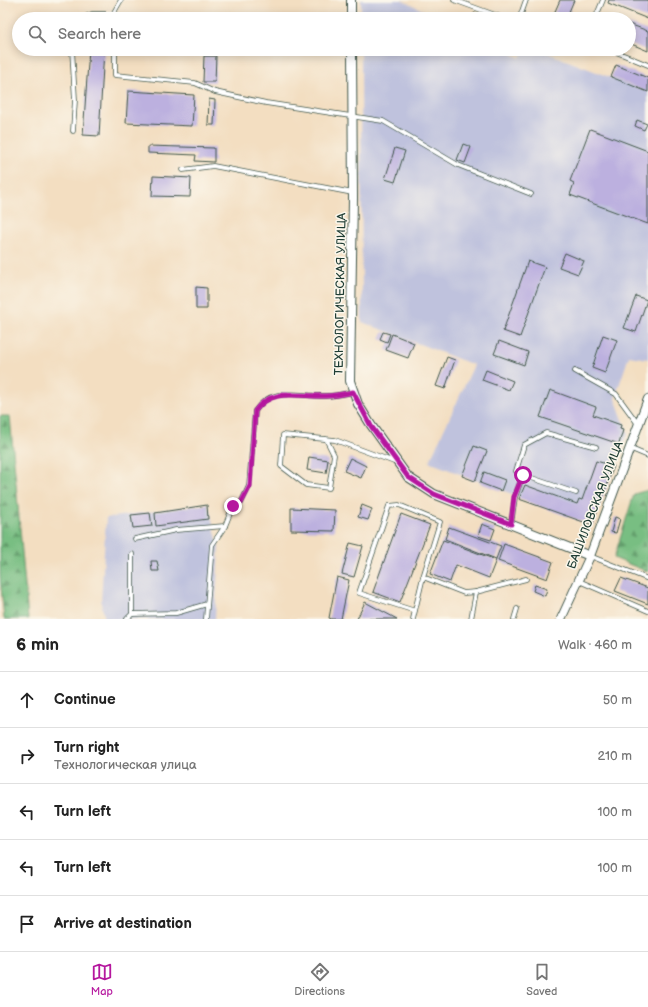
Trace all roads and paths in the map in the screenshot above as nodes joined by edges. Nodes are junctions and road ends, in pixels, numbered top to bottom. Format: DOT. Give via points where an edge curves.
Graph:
graph roads {
  1 [pos="121,0"];
  2 [pos="351,0"];
  3 [pos="454,0"];
  4 [pos="526,0"];
  5 [pos="603,0"];
  6 [pos="114,12"];
  7 [pos="351,12"];
  8 [pos="484,12"];
  9 [pos="522,12"];
  10 [pos="598,12"];
  11 [pos="72,56"];
  12 [pos="114,56"];
  13 [pos="352,56"];
  14 [pos="626,56"];
  15 [pos="648,65"];
  16 [pos="352,115"];
  17 [pos="73,131"];
  18 [pos="183,170"];
  19 [pos="353,193"];
  20 [pos="531,194"];
  21 [pos="575,371"];
  22 [pos="353,392"];
  23 [pos="648,399"];
  24 [pos="638,424"];
  25 [pos="326,439"];
  26 [pos="596,447"];
  27 [pos="629,448"];
  28 [pos="648,456"];
  29 [pos="397,463"];
  30 [pos="523,475"];
  31 [pos="576,493"];
  32 [pos="511,524"];
  33 [pos="225,526"];
  34 [pos="135,539"];
  35 [pos="132,554"];
  36 [pos="590,556"];
  37 [pos="423,577"];
  38 [pos="526,579"];
  39 [pos="648,579"];
  40 [pos="579,581"];
  41 [pos="476,592"];
  42 [pos="207,604"];
  43 [pos="517,609"];
  44 [pos="415,610"];
  45 [pos="648,611"];
  46 [pos="132,614"];
  47 [pos="127,619"];
  48 [pos="206,619"];
  49 [pos="413,619"];
  50 [pos="471,619"];
  51 [pos="514,619"];
  52 [pos="561,619"];
  1 -- 6 [label="lane"];
  2 -- 7 [label="street"];
  3 -- 8 [label="lane"];
  4 -- 9 [label="lane"];
  5 -- 10 [label="lane"];
  11 -- 17 [label="lane" via="75,100"];
  12 -- 16 [label="lane" via="115,75 195,83 215,92 266,103"];
  13 -- 16 [label="street, ТЕХНОЛОГИЧЕСКАЯ УЛИЦА"];
  14 -- 15 [label="lane"];
  16 -- 19 [label="street, ТЕХНОЛОГИЧЕСКАЯ УЛИЦА"];
  16 -- 20 [label="lane" via="383,121 458,165"];
  18 -- 19 [label="lane" via="213,166"];
  19 -- 22 [label="street, ТЕХНОЛОГИЧЕСКАЯ УЛИЦА" via="350,381"];
  21 -- 24 [label="lane" via="616,394"];
  22 -- 29 [label="street, ТЕХНОЛОГИЧЕСКАЯ УЛИЦА" via="371,426"];
  22 -- 33 [label="lane" via="326,396 278,395 267,398 260,404 255,411 250,486 241,503 233,506"];
  23 -- 24 [label="street, БАШИЛОВСКАЯ УЛИЦА"];
  24 -- 27 [label="street, БАШИЛОВСКАЯ УЛИЦА"];
  25 -- 25 [label="lane" via="283,435 281,466 306,486 329,488 334,455"];
  25 -- 29 [label="lane"];
  26 -- 30 [label="lane" via="546,433 524,446 516,471"];
  27 -- 28 [label="lane"];
  27 -- 36 [label="street, БАШИЛОВСКАЯ УЛИЦА"];
  29 -- 32 [label="street, ТЕХНОЛОГИЧЕСКАЯ УЛИЦА" via="408,477 434,494"];
  30 -- 31 [label="lane"];
  30 -- 32 [label="lane" via="514,497"];
  32 -- 36 [label="street, ТЕХНОЛОГИЧЕСКАЯ УЛИЦА"];
  33 -- 34 [label="lane" via="176,530"];
  33 -- 42 [label="lane" via="212,545"];
  35 -- 46 [label="lane"];
  36 -- 39 [label="lane, ТЕХНОЛОГИЧЕСКАЯ УЛИЦА"];
  36 -- 40 [label="street, БАШИЛОВСКАЯ УЛИЦА"];
  37 -- 41 [label="lane" via="464,593"];
  37 -- 44 [label="lane"];
  37 -- 44 [label="lane" via="440,522 399,505 389,506 359,593"];
  38 -- 41 [label="lane"];
  40 -- 45 [label="lane"];
  40 -- 52 [label="street, БАШИЛОВСКАЯ УЛИЦА"];
  41 -- 50 [label="lane"];
  42 -- 46 [label="lane" via="176,613"];
  42 -- 48 [label="lane"];
  43 -- 51 [label="lane"];
  44 -- 49 [label="lane"];
  46 -- 47 [label="lane"];
}
